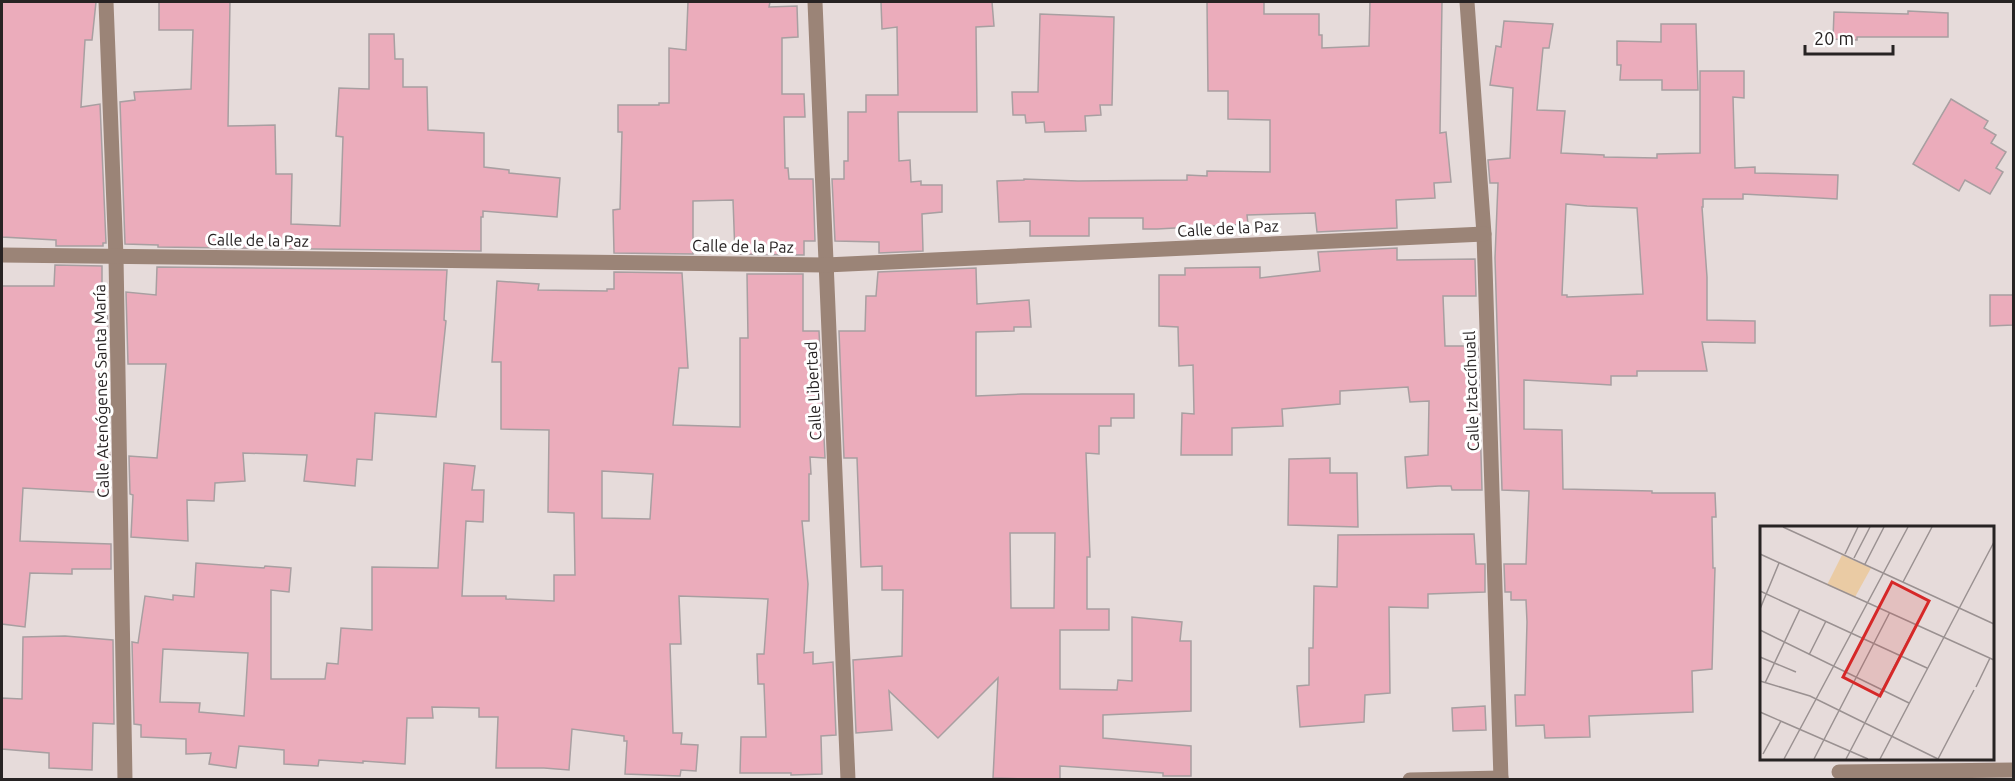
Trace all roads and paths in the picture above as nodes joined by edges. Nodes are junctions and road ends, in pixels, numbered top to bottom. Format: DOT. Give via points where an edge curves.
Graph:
graph roads {
  1 [pos="106,2"];
  2 [pos="815,2"];
  3 [pos="1467,2"];
  4 [pos="1484,234"];
  5 [pos="2,255"];
  6 [pos="116,257"];
  7 [pos="826,265"];
  8 [pos="2013,770"];
  9 [pos="1839,772"];
  10 [pos="1501,779"];
  11 [pos="125,780"];
  12 [pos="848,780"];
  13 [pos="1410,780"];
  1 -- 6 [label="street, Calle Atenógenes Santa María"];
  2 -- 7 [label="street, Calle Libertad"];
  3 -- 4 [label="street, Calle Iztaccíhuatl"];
  4 -- 7 [label="street, Calle de la Paz"];
  4 -- 10 [label="street, Calle Iztaccíhuatl"];
  5 -- 6 [label="street, Calle de la Paz"];
  6 -- 7 [label="street, Calle de la Paz"];
  6 -- 11 [label="street, Calle Atenógenes Santa María"];
  7 -- 12 [label="street, Calle Libertad"];
  8 -- 9 [label="street"];
  10 -- 13 [label="street"];
}
